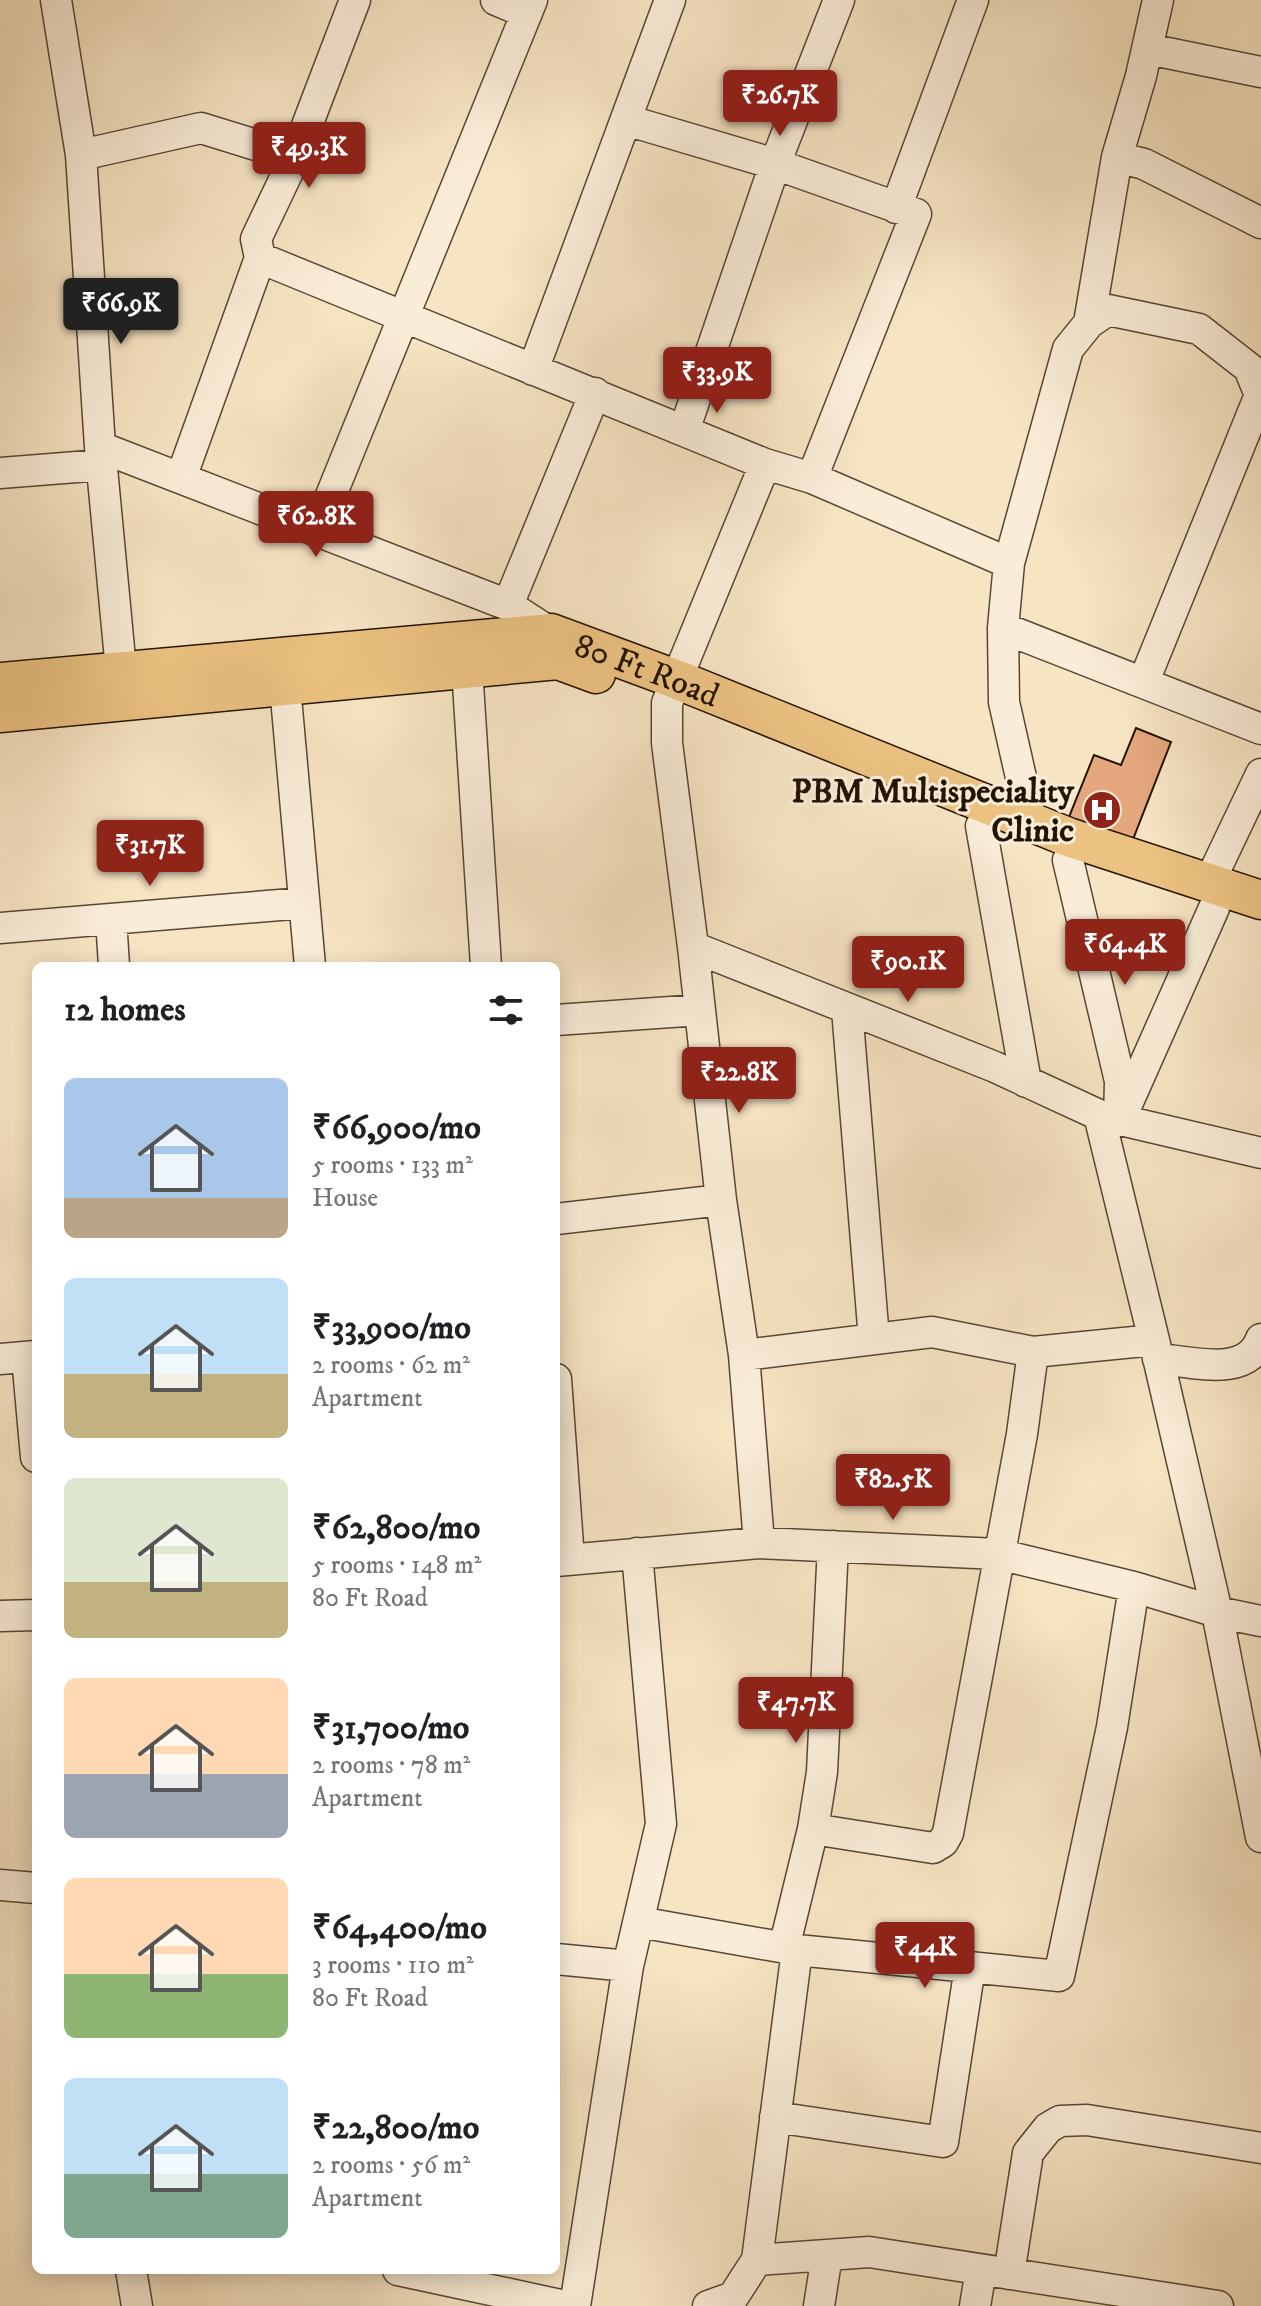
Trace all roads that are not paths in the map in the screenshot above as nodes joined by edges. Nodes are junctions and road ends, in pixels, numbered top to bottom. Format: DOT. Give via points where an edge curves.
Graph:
graph roads {
  1 [pos="56,0"];
  2 [pos="355,0"];
  3 [pos="496,0"];
  4 [pos="670,0"];
  5 [pos="839,0"];
  6 [pos="973,0"];
  7 [pos="1158,0"];
  8 [pos="530,6"];
  9 [pos="1148,49"];
  10 [pos="1261,72"];
  11 [pos="626,120"];
  12 [pos="81,155"];
  13 [pos="295,157"];
  14 [pos="1117,157"];
  15 [pos="775,164"];
  16 [pos="896,208"];
  17 [pos="1261,223"];
  18 [pos="260,258"];
  19 [pos="404,317"];
  20 [pos="1089,323"];
  21 [pos="533,370"];
  22 [pos="595,393"];
  23 [pos="684,431"];
  24 [pos="101,456"];
  25 [pos="765,464"];
  26 [pos="0,473"];
  27 [pos="181,478"];
  28 [pos="812,478"];
  29 [pos="317,530"];
  30 [pos="1009,563"];
  31 [pos="508,605"];
  32 [pos="1003,628"];
  33 [pos="551,633"];
  34 [pos="467,668"];
  35 [pos="1144,681"];
  36 [pos="0,682"];
  37 [pos="123,686"];
  38 [pos="285,686"];
  39 [pos="672,691"];
  40 [pos="0,713"];
  41 [pos="1261,729"];
  42 [pos="1261,774"];
  43 [pos="1031,822"];
  44 [pos="981,826"];
  45 [pos="1068,860"];
  46 [pos="1212,895"];
  47 [pos="1261,900"];
  48 [pos="304,903"];
  49 [pos="111,919"];
  50 [pos="1261,923"];
  51 [pos="0,928"];
  52 [pos="693,947"];
  53 [pos="114,962"];
  54 [pos="310,962"];
  55 [pos="486,962"];
  56 [pos="847,1009"];
  57 [pos="700,1010"];
  58 [pos="560,1020"];
  59 [pos="1026,1082"];
  60 [pos="1113,1118"];
  61 [pos="1261,1153"];
  62 [pos="721,1200"];
  63 [pos="560,1219"];
  64 [pos="874,1339"];
  65 [pos="1261,1339"];
  66 [pos="1156,1349"];
  67 [pos="1033,1352"];
  68 [pos="744,1355"];
  69 [pos="21,1357"];
  70 [pos="32,1430"];
  71 [pos="560,1482"];
  72 [pos="759,1543"];
  73 [pos="833,1546"];
  74 [pos="637,1553"];
  75 [pos="998,1554"];
  76 [pos="563,1560"];
  77 [pos="1134,1587"];
  78 [pos="1217,1612"];
  79 [pos="32,1615"];
  80 [pos="0,1616"];
  81 [pos="1260,1617"];
  82 [pos="813,1829"];
  83 [pos="1261,1837"];
  84 [pos="0,1885"];
  85 [pos="32,1888"];
  86 [pos="639,1922"];
  87 [pos="790,1949"];
  88 [pos="560,1959"];
  89 [pos="628,1966"];
  90 [pos="970,1967"];
  91 [pos="775,2117"];
  92 [pos="1261,2148"];
  93 [pos="827,2255"];
  94 [pos="757,2260"];
  95 [pos="995,2272"];
  96 [pos="132,2274"];
  97 [pos="436,2274"];
  98 [pos="474,2278"];
  99 [pos="1128,2299"];
  100 [pos="137,2306"];
  101 [pos="565,2306"];
  102 [pos="575,2306"];
  103 [pos="708,2306"];
  104 [pos="819,2306"];
  105 [pos="975,2306"];
  106 [pos="1218,2306"];
  1 -- 12 [label="street"];
  2 -- 13 [label="street"];
  3 -- 8 [label="street"];
  4 -- 11 [label="street"];
  5 -- 15 [label="street"];
  6 -- 16 [label="street"];
  7 -- 9 [label="street"];
  8 -- 19 [label="street"];
  9 -- 10 [label="street"];
  9 -- 14 [label="street"];
  11 -- 15 [label="street"];
  11 -- 21 [label="street"];
  12 -- 13 [label="street" via="201,128"];
  12 -- 24 [label="street"];
  13 -- 18 [label="street" via="256,239"];
  14 -- 17 [label="street" via="1144,164"];
  14 -- 20 [label="street"];
  15 -- 16 [label="street"];
  15 -- 23 [label="street"];
  16 -- 28 [label="street" via="916,214"];
  18 -- 19 [label="street"];
  18 -- 27 [label="street"];
  19 -- 21 [label="street"];
  19 -- 29 [label="street"];
  20 -- 30 [label="street" via="1068,349"];
  20 -- 35 [label="street" via="1108,310 1199,329 1249,368 1260,395"];
  21 -- 22 [label="street"];
  22 -- 23 [label="street"];
  22 -- 31 [label="street"];
  23 -- 25 [label="street"];
  24 -- 26 [label="street"];
  24 -- 27 [label="street"];
  24 -- 37 [label="street"];
  25 -- 28 [label="street"];
  25 -- 39 [label="street"];
  27 -- 29 [label="street"];
  28 -- 30 [label="street"];
  29 -- 31 [label="street"];
  30 -- 32 [label="street"];
  31 -- 33 [label="street"];
  32 -- 35 [label="street"];
  32 -- 43 [label="street" via="1004,702"];
  33 -- 37 [label="main road, 80 Ft Road"];
  33 -- 39 [label="main road, 80 Ft Road"];
  34 -- 38 [label="main road, 80 Ft Road"];
  34 -- 39 [label="main road, 80 Ft Road" via="558,660"];
  34 -- 55 [label="street"];
  35 -- 41 [label="street"];
  36 -- 37 [label="main road, 80 Ft Road"];
  37 -- 38 [label="main road, 80 Ft Road"];
  37 -- 40 [label="main road, 80 Ft Road"];
  38 -- 48 [label="street"];
  39 -- 43 [label="main road, 80 Ft Road"];
  39 -- 44 [label="main road, 80 Ft Road"];
  39 -- 52 [label="street" via="667,743"];
  42 -- 46 [label="street"];
  43 -- 46 [label="main road, 80 Ft Road"];
  44 -- 45 [label="main road, 80 Ft Road"];
  44 -- 59 [label="street"];
  45 -- 46 [label="main road, 80 Ft Road"];
  45 -- 60 [label="street" via="1120,1081"];
  46 -- 47 [label="main road, 80 Ft Road"];
  46 -- 50 [label="main road, 80 Ft Road"];
  46 -- 60 [label="street"];
  48 -- 49 [label="street"];
  48 -- 54 [label="street"];
  49 -- 51 [label="street"];
  49 -- 53 [label="street"];
  52 -- 56 [label="street"];
  52 -- 57 [label="street"];
  56 -- 59 [label="street"];
  56 -- 64 [label="street"];
  57 -- 58 [label="street"];
  57 -- 62 [label="street"];
  59 -- 60 [label="street"];
  60 -- 61 [label="street"];
  60 -- 66 [label="street"];
  62 -- 63 [label="street"];
  62 -- 68 [label="street"];
  64 -- 67 [label="street" via="932,1332"];
  64 -- 68 [label="street"];
  65 -- 66 [label="street" via="1252,1355 1224,1364"];
  66 -- 67 [label="street"];
  66 -- 78 [label="street"];
  67 -- 75 [label="street"];
  68 -- 72 [label="street"];
  69 -- 70 [label="street"];
  71 -- 76 [label="street"];
  72 -- 73 [label="street"];
  72 -- 74 [label="street"];
  73 -- 75 [label="street"];
  73 -- 82 [label="street" via="822,1772"];
  74 -- 76 [label="street"];
  74 -- 86 [label="street" via="661,1824"];
  75 -- 77 [label="street"];
  75 -- 82 [label="street" via="943,1842 933,1848"];
  77 -- 78 [label="street"];
  77 -- 90 [label="street" via="1112,1727 1059,1976"];
  78 -- 81 [label="street"];
  78 -- 83 [label="street"];
  79 -- 80 [label="street"];
  82 -- 87 [label="street"];
  84 -- 85 [label="street"];
  86 -- 87 [label="street"];
  86 -- 89 [label="street"];
  87 -- 90 [label="street"];
  87 -- 91 [label="street"];
  88 -- 89 [label="street"];
  89 -- 102 [label="street"];
  90 -- 91 [label="street" via="943,2142"];
  91 -- 94 [label="street"];
  92 -- 95 [label="street" via="1087,2120 1060,2121 1028,2153"];
  93 -- 94 [label="street"];
  93 -- 95 [label="street" via="869,2252"];
  93 -- 104 [label="street"];
  94 -- 103 [label="street" via="733,2297"];
  95 -- 99 [label="street"];
  95 -- 105 [label="street"];
  96 -- 100 [label="street"];
  97 -- 98 [label="street"];
  98 -- 101 [label="street"];
  99 -- 106 [label="street"];
}
